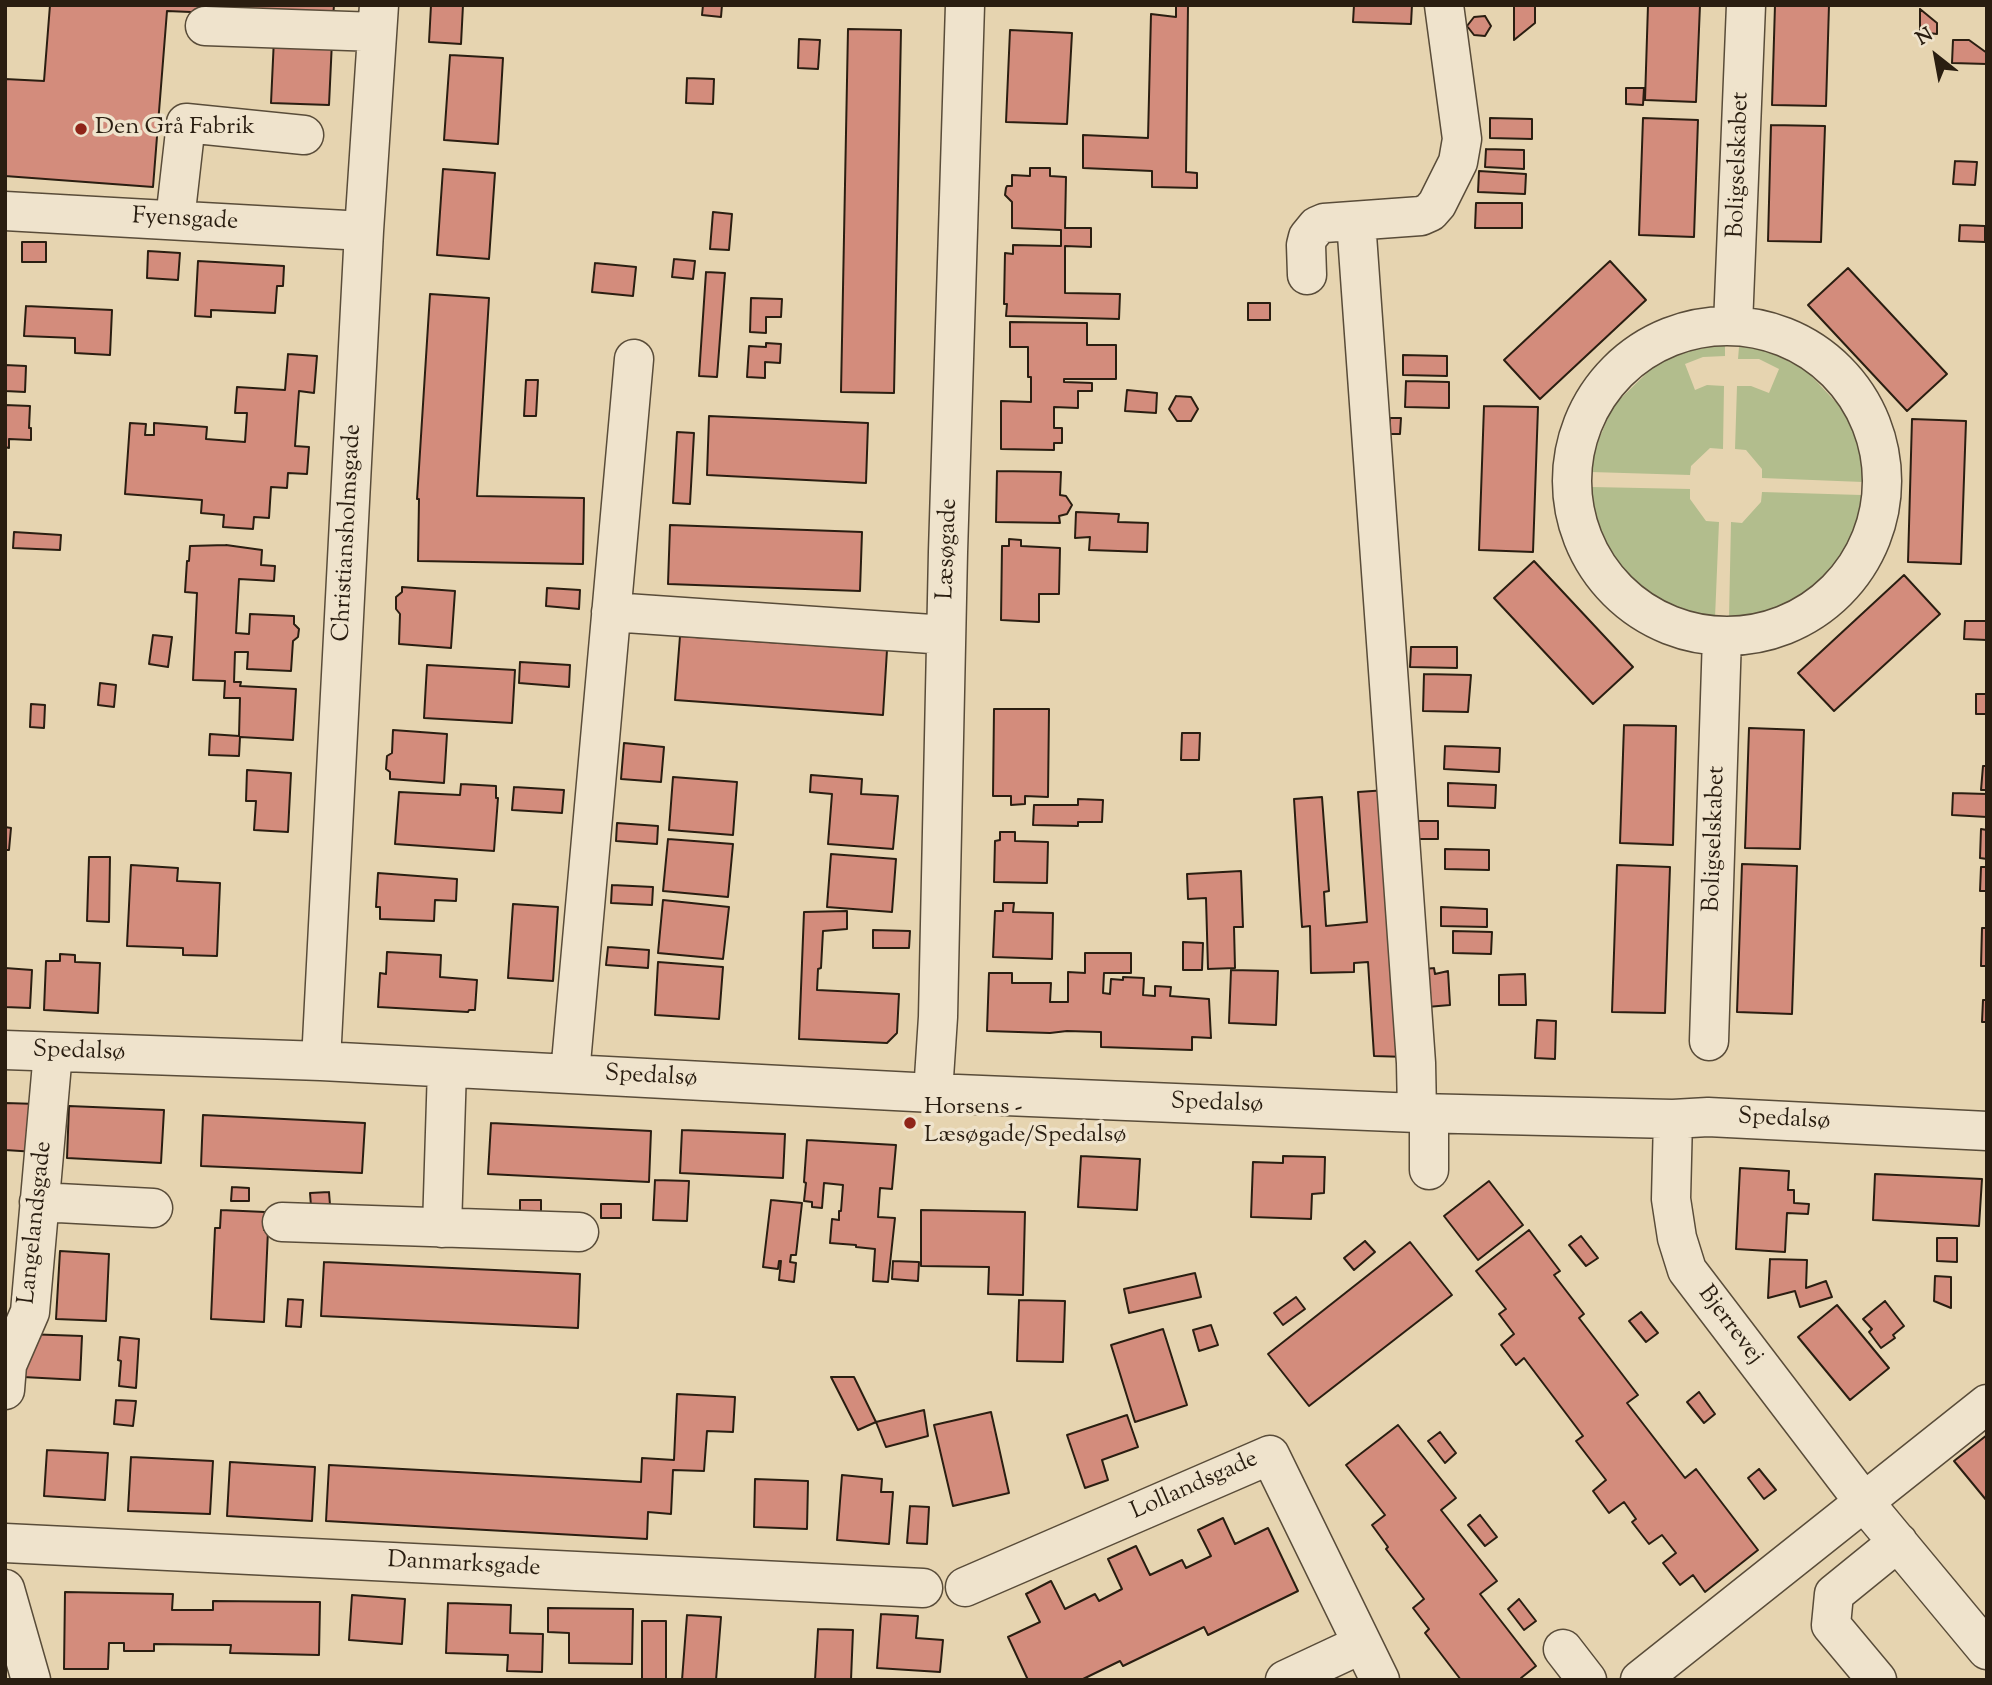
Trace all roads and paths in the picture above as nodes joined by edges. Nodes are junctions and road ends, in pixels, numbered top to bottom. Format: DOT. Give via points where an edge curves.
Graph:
graph roads {
  1 [pos="965,5"];
  2 [pos="1444,5"];
  3 [pos="1746,5"];
  4 [pos="378,19"];
  5 [pos="205,26"];
  6 [pos="304,135"];
  7 [pos="5,211"];
  8 [pos="175,220"];
  9 [pos="1356,221"];
  10 [pos="364,231"];
  11 [pos="1307,275"];
  12 [pos="1733,325"];
  13 [pos="634,359"];
  14 [pos="611,612"];
  15 [pos="946,635"];
  16 [pos="1722,636"];
  17 [pos="1709,1041"];
  18 [pos="5,1050"];
  19 [pos="53,1052"];
  20 [pos="321,1061"];
  21 [pos="447,1068"];
  22 [pos="570,1074"];
  23 [pos="933,1093"];
  24 [pos="1423,1114"];
  25 [pos="1674,1119"];
  26 [pos="1987,1131"];
  27 [pos="1430,1170"];
  28 [pos="39,1202"];
  29 [pos="153,1208"];
  30 [pos="282,1222"];
  31 [pos="442,1228"];
  32 [pos="579,1232"];
  33 [pos="5,1390"];
  34 [pos="1987,1404"];
  35 [pos="1864,1502"];
  36 [pos="1898,1542"];
  37 [pos="5,1543"];
  38 [pos="965,1587"];
  39 [pos="923,1588"];
  40 [pos="5,1589"];
  41 [pos="1363,1644"];
  42 [pos="1563,1649"];
  43 [pos="1987,1650"];
  44 [pos="31,1680"];
  45 [pos="1285,1680"];
  46 [pos="1380,1680"];
  47 [pos="1587,1680"];
  48 [pos="1640,1680"];
  49 [pos="1877,1680"];
  1 -- 15 [label="street, Læsøgade"];
  2 -- 9 [label="street" via="1462,139 1458,162 1430,212"];
  3 -- 12 [label="street, Boligselskabet"];
  4 -- 5 [label="street"];
  4 -- 10 [label="street, Christiansholmsgade"];
  6 -- 8 [label="street" via="186,123"];
  7 -- 8 [label="street, Fyensgade"];
  8 -- 10 [label="street, Fyensgade"];
  9 -- 11 [label="street" via="1324,223 1312,231 1306,245"];
  9 -- 24 [label="street"];
  10 -- 20 [label="street, Christiansholmsgade"];
  12 -- 16 [label="street" via="1773,332 1809,349 1840,374 1873,425 1882,488 1868,546 1834,593 1801,617 1763,632"];
  12 -- 16 [label="street" via="1692,329 1654,344 1620,367 1594,399 1578,437 1572,477 1576,517 1590,555 1614,588 1645,613 1682,629"];
  13 -- 14 [label="street"];
  14 -- 15 [label="street"];
  14 -- 22 [label="street"];
  15 -- 23 [label="street, Læsøgade"];
  16 -- 17 [label="street, Boligselskabet"];
  18 -- 19 [label="street, Spedalsø"];
  19 -- 20 [label="street, Spedalsø"];
  19 -- 28 [label="street, Langelandsgade"];
  20 -- 21 [label="street, Spedalsø"];
  21 -- 22 [label="street, Spedalsø"];
  21 -- 31 [label="street"];
  22 -- 23 [label="street, Spedalsø"];
  23 -- 24 [label="street, Spedalsø"];
  24 -- 25 [label="street, Spedalsø"];
  24 -- 27 [label="street"];
  25 -- 26 [label="street, Spedalsø"];
  25 -- 35 [label="street, Bjerrevej" via="1671,1199 1687,1270"];
  28 -- 29 [label="street"];
  28 -- 33 [label="street, Langelandsgade" via="30,1312 7,1365"];
  30 -- 31 [label="street"];
  31 -- 32 [label="street"];
  34 -- 35 [label="street"];
  35 -- 36 [label="street, Bjerrevej"];
  35 -- 48 [label="street"];
  36 -- 43 [label="street, Bjerrevej"];
  36 -- 49 [label="street" via="1834,1594 1831,1625"];
  37 -- 39 [label="street, Danmarksgade"];
  38 -- 41 [label="street, Lollandsgade" via="1270,1455"];
  40 -- 44 [label="street"];
  41 -- 45 [label="street"];
  41 -- 46 [label="street, Lollandsgade"];
  42 -- 47 [label="street"];
}
